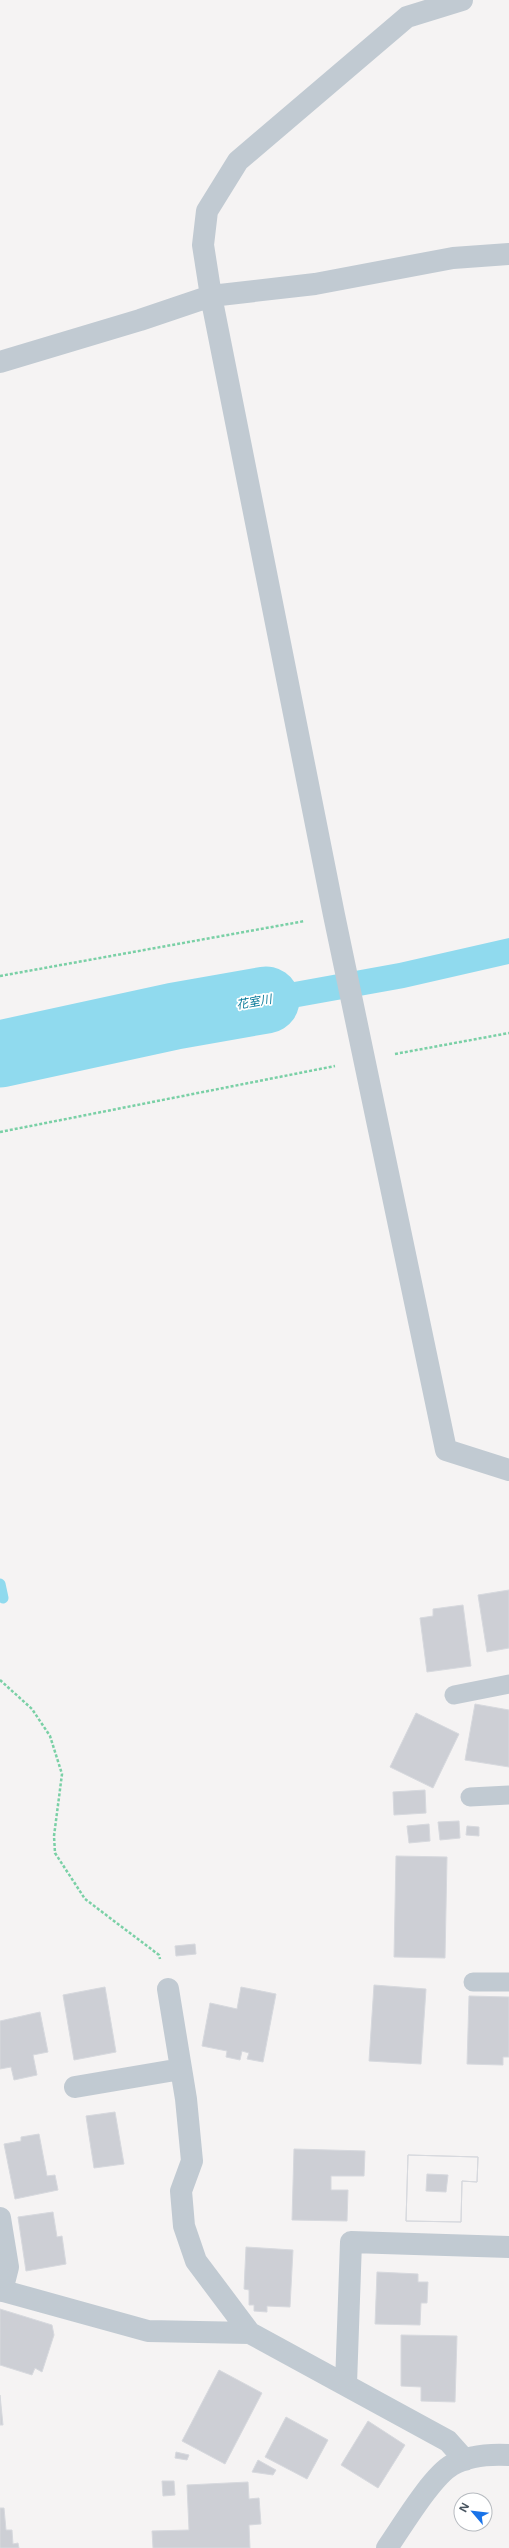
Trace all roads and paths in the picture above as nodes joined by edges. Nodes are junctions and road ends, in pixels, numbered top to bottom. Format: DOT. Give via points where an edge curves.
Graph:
graph roads {
  1 [pos="462,0"];
  2 [pos="509,254"];
  3 [pos="211,296"];
  4 [pos="0,362"];
  5 [pos="336,923"];
  6 [pos="0,976"];
  7 [pos="509,1033"];
  8 [pos="364,1060"];
  9 [pos="0,1132"];
  10 [pos="509,1470"];
  11 [pos="0,1680"];
  12 [pos="509,1684"];
  13 [pos="454,1695"];
  14 [pos="509,1795"];
  15 [pos="470,1797"];
  16 [pos="472,1982"];
  17 [pos="509,1982"];
  18 [pos="168,1989"];
  19 [pos="181,2069"];
  20 [pos="75,2087"];
  21 [pos="0,2218"];
  22 [pos="509,2247"];
  23 [pos="1,2291"];
  24 [pos="250,2333"];
  25 [pos="346,2384"];
  26 [pos="509,2455"];
  27 [pos="465,2460"];
  28 [pos="387,2548"];
  1 -- 3 [label="street" via="407,16 238,161 207,211 203,245"];
  2 -- 3 [label="street" via="452,258 314,284"];
  3 -- 4 [label="street"];
  3 -- 5 [label="street"];
  5 -- 6 [label="path"];
  5 -- 8 [label="street"];
  7 -- 8 [label="path"];
  8 -- 9 [label="path"];
  8 -- 10 [label="street" via="446,1450"];
  11 -- 18 [label="path" via="32,1709 50,1736 62,1774 54,1836 55,1853 85,1899 159,1955"];
  12 -- 13 [label="lane"];
  14 -- 15 [label="lane"];
  16 -- 17 [label="lane"];
  18 -- 19 [label="street"];
  19 -- 20 [label="street"];
  19 -- 24 [label="street" via="192,2162 181,2191 184,2226 196,2261"];
  21 -- 23 [label="street" via="8,2267"];
  22 -- 25 [label="street" via="351,2242"];
  23 -- 24 [label="street" via="148,2331"];
  24 -- 25 [label="street"];
  25 -- 27 [label="street" via="448,2442"];
  26 -- 27 [label="street" via="474,2456"];
  27 -- 28 [label="street" via="451,2465 436,2480"];
}
